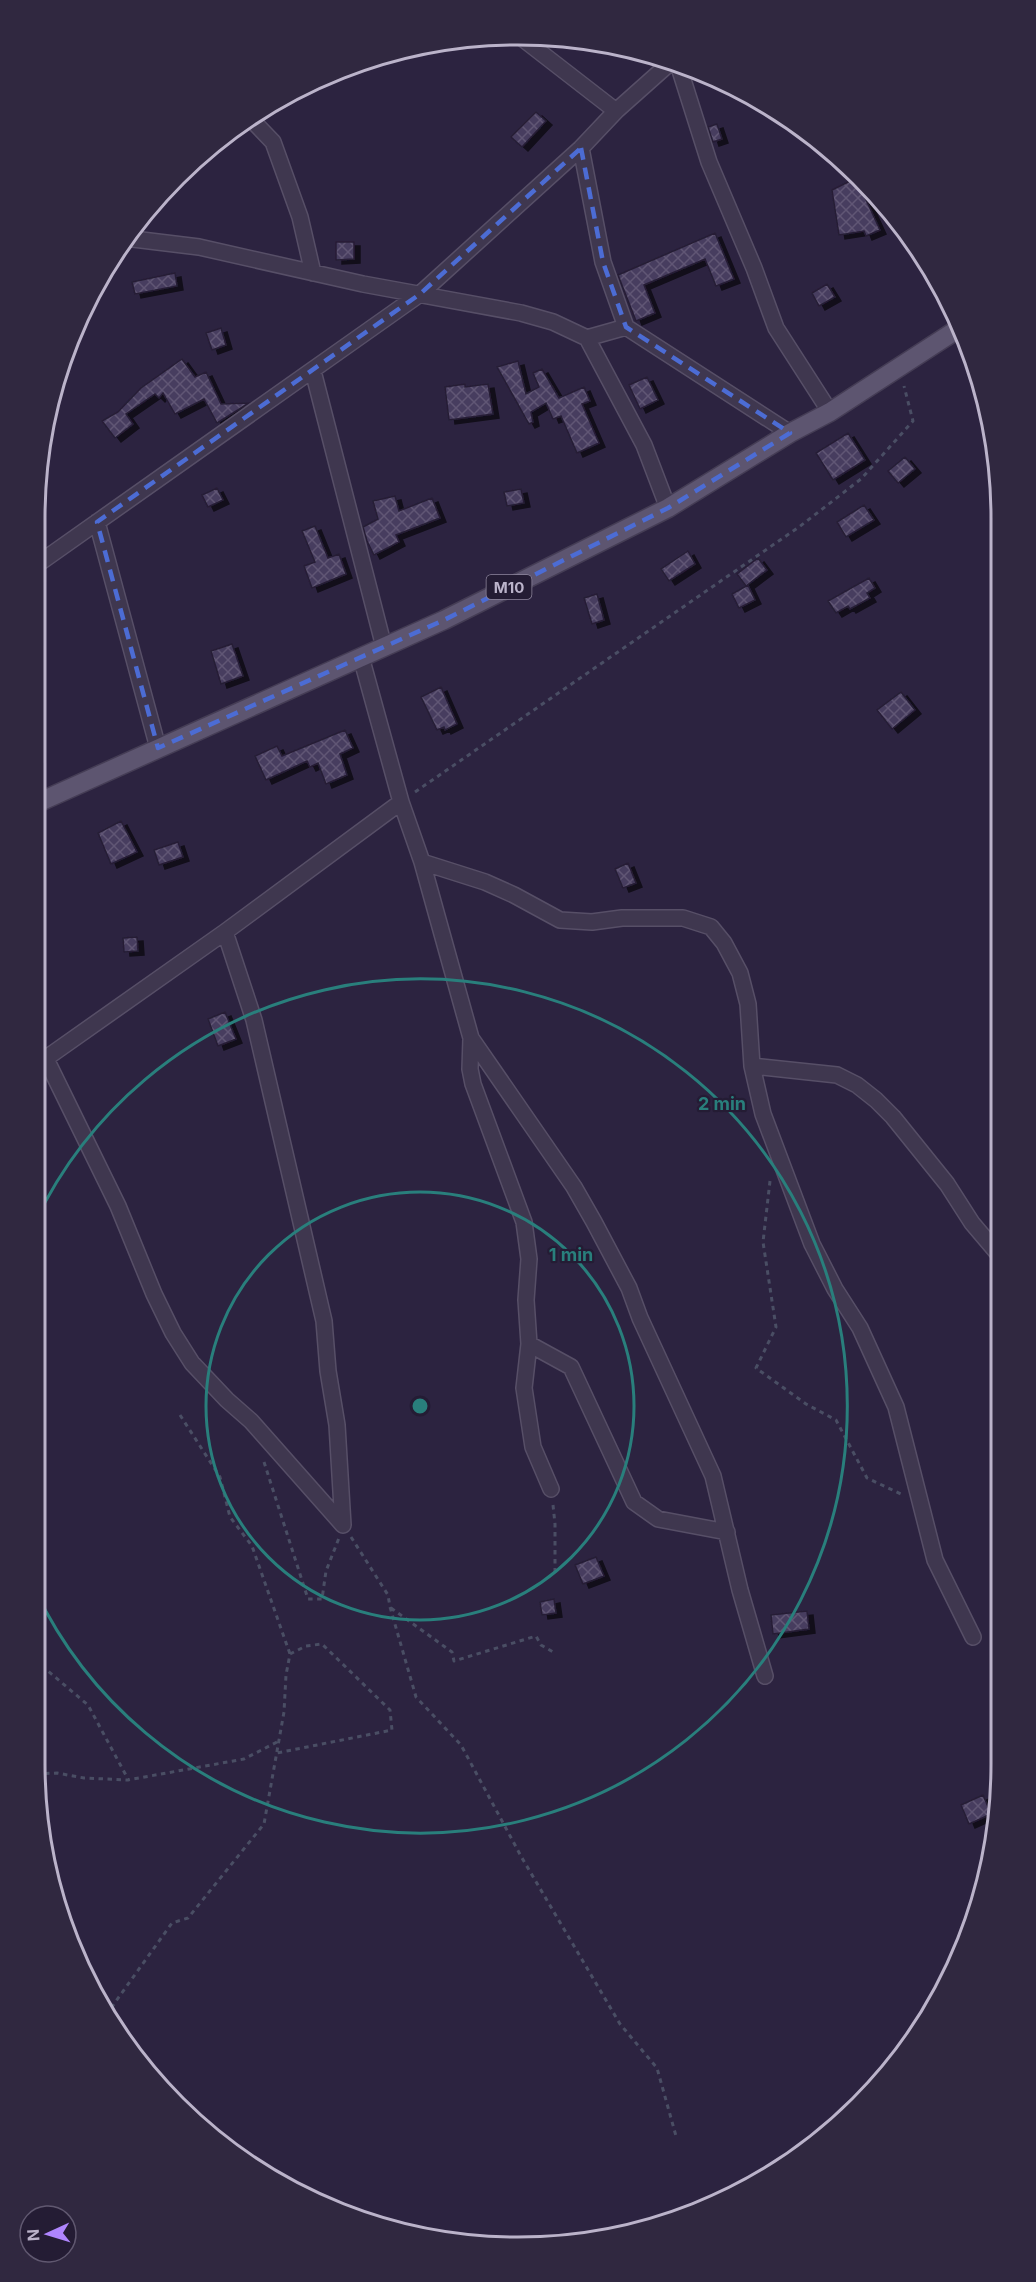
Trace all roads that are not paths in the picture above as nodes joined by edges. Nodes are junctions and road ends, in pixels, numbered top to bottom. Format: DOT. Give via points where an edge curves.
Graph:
graph roads {
  1 [pos="533,45"];
  2 [pos="664,68"];
  3 [pos="681,74"];
  4 [pos="616,111"];
  5 [pos="256,124"];
  6 [pos="581,148"];
  7 [pos="136,239"];
  8 [pos="313,273"];
  9 [pos="420,294"];
  10 [pos="626,327"];
  11 [pos="953,332"];
  12 [pos="587,338"];
  13 [pos="313,371"];
  14 [pos="830,412"];
  15 [pos="790,433"];
  16 [pos="668,508"];
  17 [pos="97,522"];
  18 [pos="45,558"];
  19 [pos="384,647"];
  20 [pos="361,657"];
  21 [pos="158,748"];
  22 [pos="45,799"];
  23 [pos="401,802"];
  24 [pos="422,862"];
  25 [pos="225,932"];
  26 [pos="471,1038"];
  27 [pos="45,1058"];
  28 [pos="752,1066"];
  29 [pos="45,1070"];
  30 [pos="991,1245"];
  31 [pos="529,1344"];
  32 [pos="551,1489"];
  33 [pos="728,1532"];
  34 [pos="973,1637"];
  35 [pos="765,1676"];
  1 -- 4 [label="street"];
  2 -- 4 [label="street"];
  3 -- 14 [label="street" via="709,162 776,328"];
  4 -- 6 [label="street"];
  5 -- 8 [label="street" via="273,142 300,217"];
  6 -- 9 [label="street"];
  6 -- 10 [label="street" via="603,262"];
  7 -- 8 [label="street" via="199,247"];
  8 -- 9 [label="street"];
  9 -- 12 [label="street" via="521,313"];
  9 -- 13 [label="street"];
  10 -- 12 [label="street"];
  10 -- 15 [label="street"];
  11 -- 14 [label="main road, M10"];
  12 -- 16 [label="street" via="644,445"];
  13 -- 17 [label="street"];
  13 -- 19 [label="street"];
  14 -- 15 [label="main road, M10"];
  15 -- 16 [label="main road, M10"];
  16 -- 19 [label="main road, M10"];
  17 -- 18 [label="street"];
  17 -- 21 [label="street"];
  19 -- 20 [label="main road, M10"];
  20 -- 21 [label="main road, M10"];
  20 -- 23 [label="street"];
  21 -- 22 [label="main road, M10"];
  23 -- 24 [label="street"];
  23 -- 25 [label="street"];
  24 -- 26 [label="street"];
  24 -- 28 [label="street" via="485,882 560,920 683,918 711,927 740,973 748,1004"];
  25 -- 27 [label="street"];
  25 -- 29 [label="street" via="257,1032 324,1322 337,1425 343,1525 251,1420 192,1363 154,1294 118,1206"];
  26 -- 31 [label="street" via="473,1084 524,1222 529,1259"];
  26 -- 33 [label="street" via="574,1187 629,1288 713,1476"];
  28 -- 30 [label="street" via="837,1075 857,1085 893,1117"];
  28 -- 34 [label="street" via="764,1114 812,1244 860,1328 896,1407 935,1560"];
  31 -- 32 [label="street" via="524,1388 528,1422 532,1447"];
  31 -- 33 [label="street" via="571,1367 634,1502 658,1519"];
  33 -- 35 [label="street"];
}
